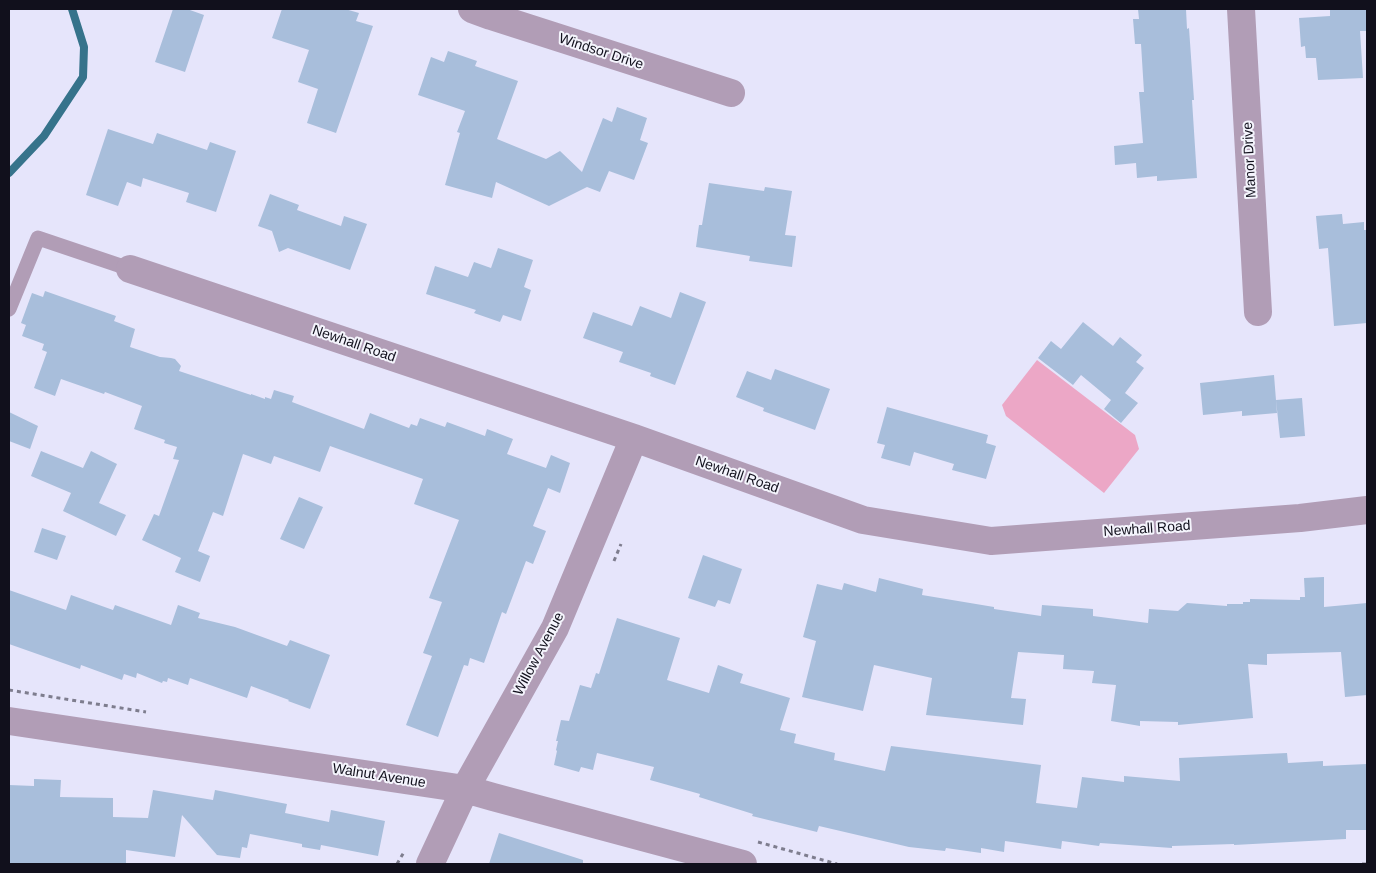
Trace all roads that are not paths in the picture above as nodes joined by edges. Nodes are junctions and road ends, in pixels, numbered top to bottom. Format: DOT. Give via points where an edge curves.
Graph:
graph roads {
  1 [pos="1241,9"];
  2 [pos="486,11"];
  3 [pos="731,93"];
  4 [pos="130,269"];
  5 [pos="9,310"];
  6 [pos="1258,312"];
  7 [pos="634,438"];
  8 [pos="1367,510"];
  9 [pos="9,721"];
  10 [pos="466,789"];
  11 [pos="748,852"];
  12 [pos="430,864"];
  1 -- 6 [label="street, Manor Drive"];
  2 -- 3 [label="street, Windsor Drive"];
  4 -- 5 [label="lane" via="38,238"];
  4 -- 7 [label="street, Newhall Road"];
  7 -- 8 [label="street, Newhall Road" via="863,520 992,541"];
  7 -- 10 [label="street, Willow Avenue" via="555,628"];
  9 -- 10 [label="street, Walnut Avenue"];
  10 -- 11 [label="street, Walnut Avenue" via="493,798"];
  10 -- 12 [label="street, Willow Avenue"];
}
